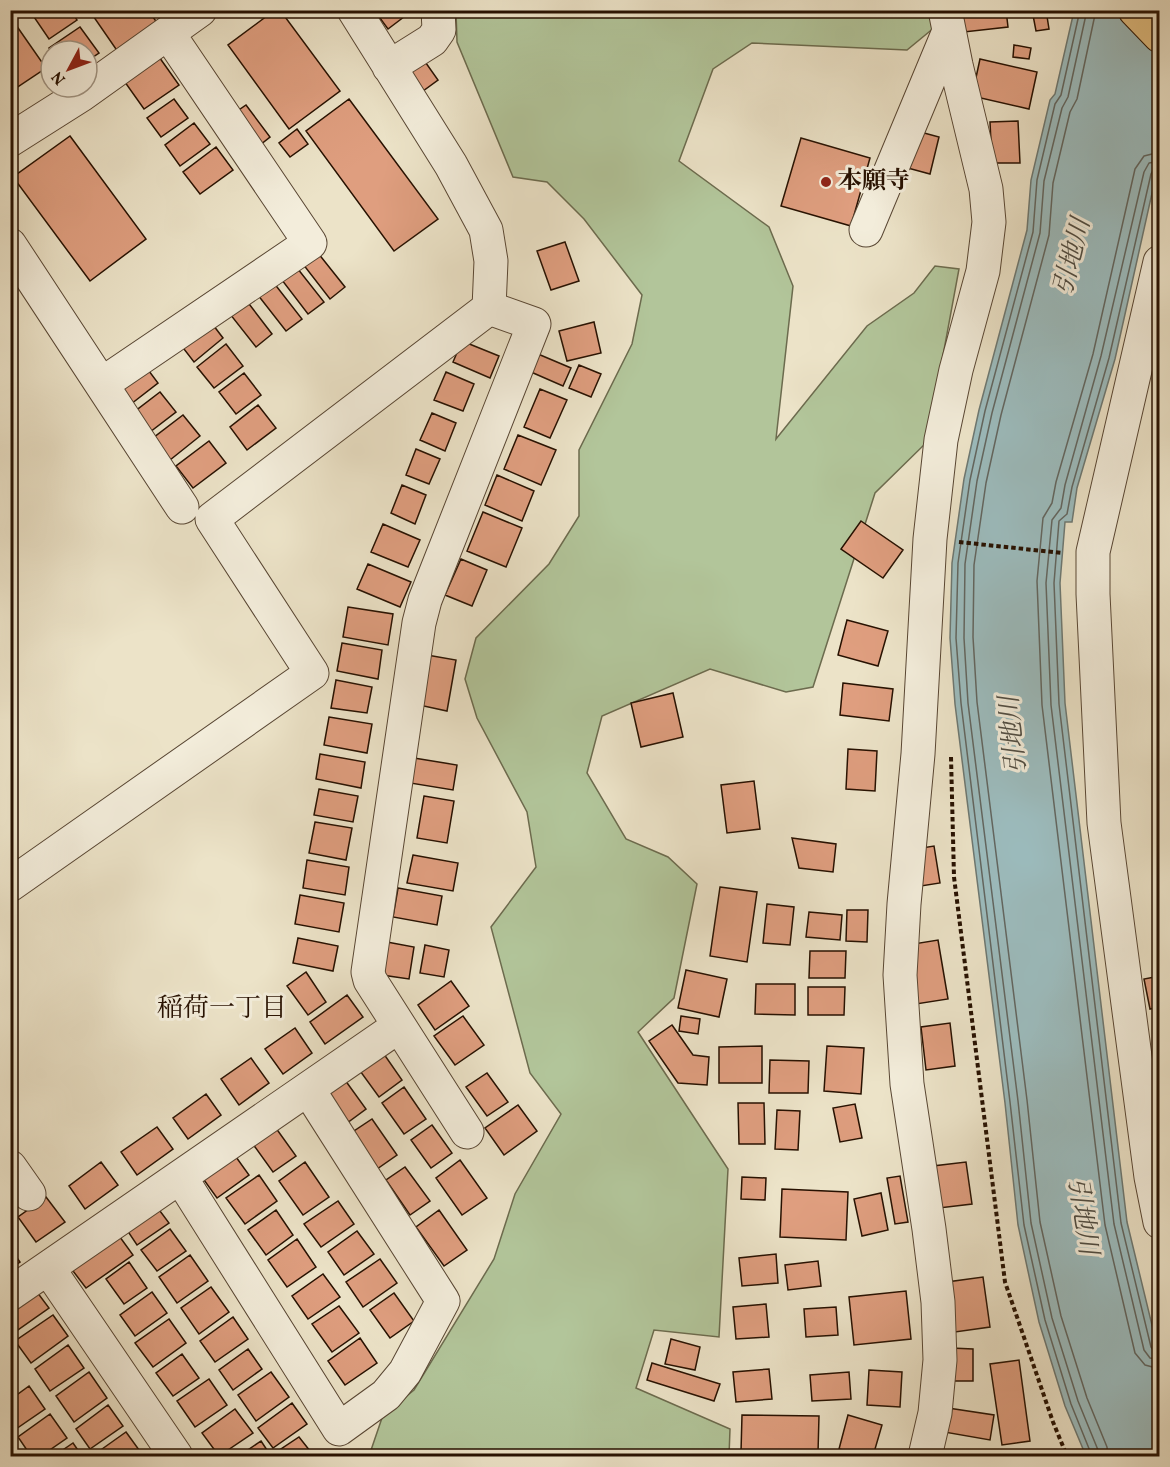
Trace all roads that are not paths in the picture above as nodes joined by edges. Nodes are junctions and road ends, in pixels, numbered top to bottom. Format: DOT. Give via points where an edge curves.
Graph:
graph roads {
  1 [pos="354,10"];
  2 [pos="438,10"];
  3 [pos="1135,10"];
  4 [pos="181,19"];
  5 [pos="947,21"];
  6 [pos="1160,36"];
  7 [pos="389,67"];
  8 [pos="10,140"];
  9 [pos="866,230"];
  10 [pos="10,245"];
  11 [pos="1160,262"];
  12 [pos="489,308"];
  13 [pos="102,384"];
  14 [pos="182,507"];
  15 [pos="10,885"];
  16 [pos="399,1026"];
  17 [pos="309,1089"];
  18 [pos="467,1132"];
  19 [pos="10,1167"];
  20 [pos="181,1178"];
  21 [pos="29,1194"];
  22 [pos="1160,1222"];
  23 [pos="48,1268"];
  24 [pos="10,1294"];
  25 [pos="176,1456"];
  26 [pos="925,1456"];
  1 -- 7 [label="street"];
  2 -- 7 [label="street" via="439,30 432,40"];
  3 -- 6 [label="highway"];
  4 -- 8 [label="street" via="81,94"];
  4 -- 13 [label="street" via="310,243"];
  5 -- 9 [label="street"];
  5 -- 26 [label="street" via="986,189 989,222 983,271 940,440 900,975 908,1084 938,1302 940,1360 935,1413"];
  7 -- 12 [label="street" via="451,165 486,230 491,261"];
  10 -- 13 [label="street"];
  11 -- 22 [label="street" via="1093,552 1104,823"];
  12 -- 15 [label="street" via="212,519 312,673"];
  12 -- 16 [label="street" via="534,324 424,600 419,623 368,972"];
  13 -- 14 [label="street"];
  16 -- 17 [label="street"];
  16 -- 18 [label="street"];
  17 -- 20 [label="street"];
  17 -- 20 [label="street" via="443,1300 393,1388 339,1429"];
  19 -- 21 [label="street"];
  20 -- 23 [label="street"];
  23 -- 24 [label="street"];
  23 -- 25 [label="street"];
}
